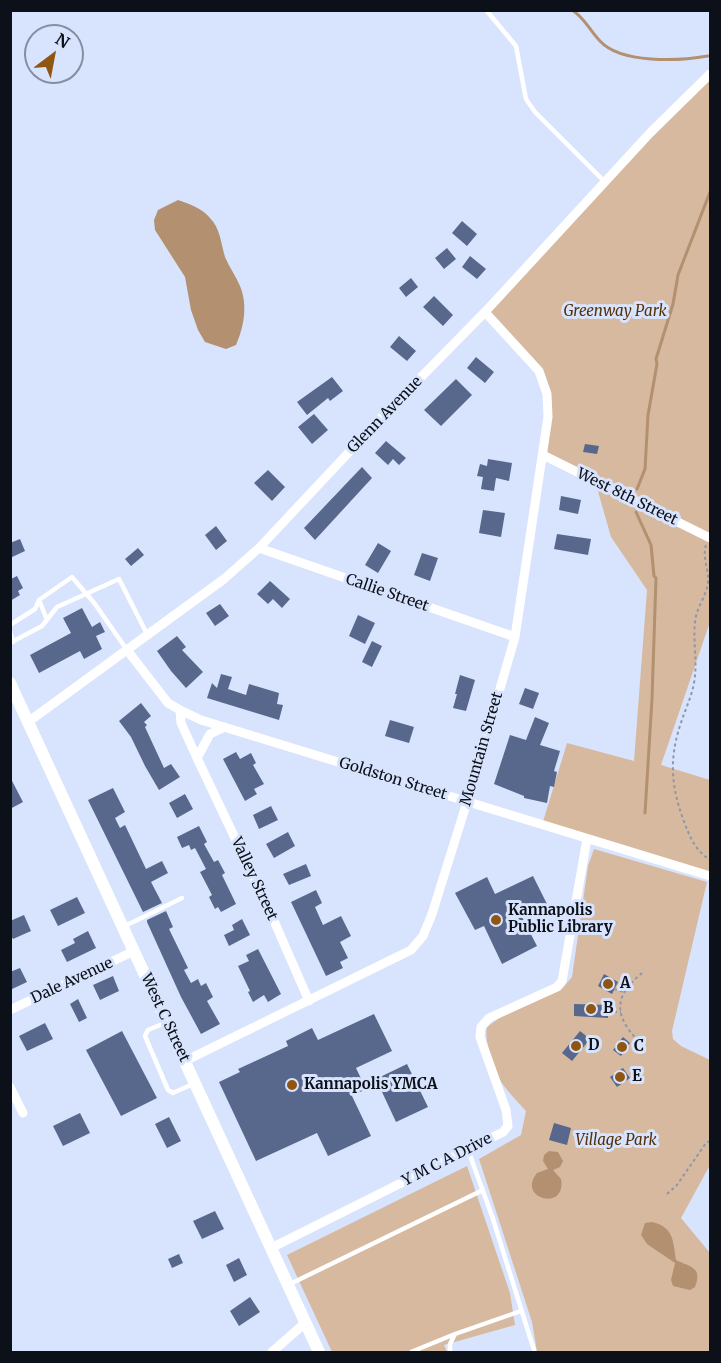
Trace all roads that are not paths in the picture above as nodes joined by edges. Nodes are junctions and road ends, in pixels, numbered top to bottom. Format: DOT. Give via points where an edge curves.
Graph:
graph roads {
  1 [pos="486,10"];
  2 [pos="711,74"];
  3 [pos="605,182"];
  4 [pos="485,312"];
  5 [pos="543,455"];
  6 [pos="710,538"];
  7 [pos="259,548"];
  8 [pos="86,593"];
  9 [pos="39,600"];
  10 [pos="47,620"];
  11 [pos="10,625"];
  12 [pos="10,631"];
  13 [pos="148,634"];
  14 [pos="515,637"];
  15 [pos="12,643"];
  16 [pos="127,650"];
  17 [pos="11,684"];
  18 [pos="180,710"];
  19 [pos="28,722"];
  20 [pos="225,727"];
  21 [pos="197,758"];
  22 [pos="467,802"];
  23 [pos="587,839"];
  24 [pos="711,876"];
  25 [pos="182,898"];
  26 [pos="123,927"];
  27 [pos="134,951"];
  28 [pos="309,1001"];
  29 [pos="10,1010"];
  30 [pos="167,1022"];
  31 [pos="185,1060"];
  32 [pos="195,1083"];
  33 [pos="10,1087"];
  34 [pos="22,1113"];
  35 [pos="468,1150"];
  36 [pos="483,1190"];
  37 [pos="271,1248"];
  38 [pos="288,1285"];
  39 [pos="521,1311"];
  40 [pos="305,1323"];
  41 [pos="455,1334"];
  42 [pos="534,1350"];
  43 [pos="272,1353"];
  44 [pos="319,1353"];
  45 [pos="411,1353"];
  46 [pos="450,1353"];
  1 -- 3 [label="lane" via="516,46 526,99"];
  2 -- 3 [label="street, Glenn Avenue"];
  3 -- 4 [label="street, Glenn Avenue"];
  4 -- 5 [label="street, Mountain Street" via="539,371 547,394"];
  4 -- 7 [label="street, Glenn Avenue"];
  5 -- 6 [label="street, West 8th Street"];
  5 -- 14 [label="street, Mountain Street"];
  7 -- 13 [label="street, Glenn Avenue" via="224,579"];
  7 -- 14 [label="street, Callie Street"];
  8 -- 9 [label="lane" via="72,577"];
  8 -- 10 [label="lane" via="57,607"];
  8 -- 13 [label="lane" via="118,579"];
  8 -- 16 [label="lane"];
  9 -- 10 [label="lane"];
  9 -- 11 [label="lane" via="35,609"];
  10 -- 15 [label="lane"];
  12 -- 15 [label="lane"];
  13 -- 16 [label="street, Glenn Avenue"];
  14 -- 22 [label="street, Mountain Street"];
  16 -- 18 [label="street" via="168,703"];
  16 -- 19 [label="street, Glenn Avenue"];
  17 -- 19 [label="main road, West C Street"];
  18 -- 20 [label="street, Goldston Street"];
  18 -- 21 [label="street, Valley Street" via="181,723"];
  19 -- 26 [label="main road, West C Street"];
  20 -- 21 [label="street" via="210,734"];
  20 -- 22 [label="street, Goldston Street"];
  21 -- 28 [label="street, Valley Street"];
  22 -- 23 [label="street, Goldston Street"];
  22 -- 28 [label="street, Mountain Street" via="423,936 399,958"];
  23 -- 24 [label="street, Goldston Street"];
  23 -- 35 [label="street, Y M C A Drive" via="562,981 557,987 489,1018 481,1027 480,1037 508,1126"];
  25 -- 26 [label="lane"];
  26 -- 27 [label="main road, West C Street"];
  27 -- 29 [label="street, Dale Avenue"];
  27 -- 30 [label="main road, West C Street"];
  28 -- 31 [label="street, Mountain Street"];
  30 -- 31 [label="main road, West C Street"];
  30 -- 32 [label="lane" via="148,1030 145,1036 168,1090 173,1093"];
  31 -- 32 [label="main road, West C Street"];
  32 -- 37 [label="main road, West C Street"];
  33 -- 34 [label="street"];
  35 -- 36 [label="lane"];
  35 -- 37 [label="street, Y M C A Drive"];
  36 -- 38 [label="lane"];
  36 -- 39 [label="lane"];
  37 -- 38 [label="main road, West C Street"];
  38 -- 40 [label="main road, West C Street"];
  39 -- 41 [label="lane"];
  39 -- 42 [label="lane"];
  40 -- 43 [label="street"];
  40 -- 44 [label="main road, West C Street"];
  41 -- 45 [label="lane"];
  41 -- 46 [label="lane"];
}
